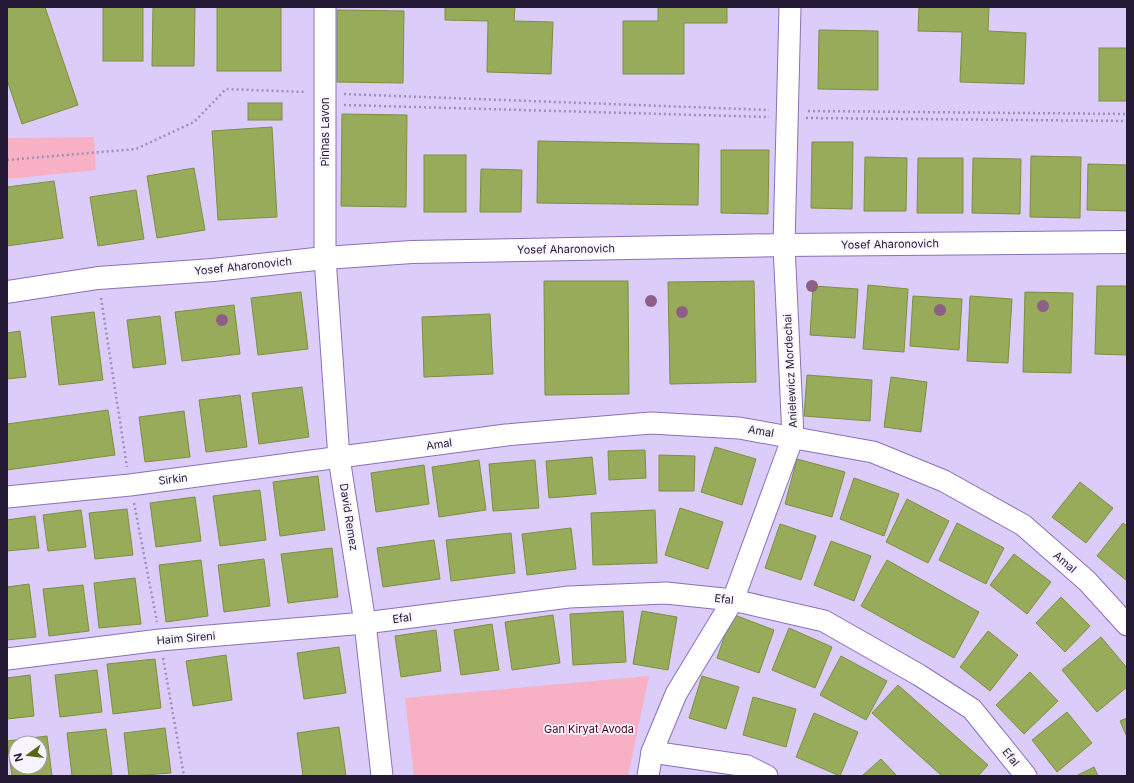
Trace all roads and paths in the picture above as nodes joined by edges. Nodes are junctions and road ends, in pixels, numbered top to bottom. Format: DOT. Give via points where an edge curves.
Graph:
graph roads {
  1 [pos="325,7"];
  2 [pos="790,7"];
  3 [pos="325,99"];
  4 [pos="787,114"];
  5 [pos="1127,114"];
  6 [pos="1127,121"];
  7 [pos="7,160"];
  8 [pos="1127,242"];
  9 [pos="784,245"];
  10 [pos="326,258"];
  11 [pos="98,278"];
  12 [pos="7,292"];
  13 [pos="793,437"];
  14 [pos="339,458"];
  15 [pos="130,485"];
  16 [pos="7,497"];
  17 [pos="733,600"];
  18 [pos="366,623"];
  19 [pos="1127,625"];
  20 [pos="160,640"];
  21 [pos="7,659"];
  22 [pos="652,752"];
  23 [pos="184,776"];
  24 [pos="382,776"];
  25 [pos="648,776"];
  26 [pos="767,776"];
  27 [pos="1026,776"];
  1 -- 3 [label="street, Pinhas Lavon"];
  2 -- 4 [label="street, Anielewicz Mordechai"];
  3 -- 4 [label="path"];
  3 -- 4 [label="path"];
  3 -- 7 [label="path" via="226,89 194,122 136,149"];
  3 -- 10 [label="street, Pinhas Lavon"];
  4 -- 5 [label="path"];
  4 -- 6 [label="path"];
  4 -- 9 [label="street, Anielewicz Mordechai"];
  8 -- 9 [label="street, Yosef Aharonovich"];
  9 -- 10 [label="street, Yosef Aharonovich" via="412,252"];
  9 -- 13 [label="street, Anielewicz Mordechai"];
  10 -- 11 [label="street, Yosef Aharonovich" via="213,270"];
  10 -- 14 [label="street, David Remez"];
  11 -- 12 [label="street, Yosef Aharonovich"];
  11 -- 15 [label="path"];
  13 -- 14 [label="street, Amal" via="739,428 651,423 506,435"];
  13 -- 17 [label="street, Anielewicz Mordechai"];
  13 -- 19 [label="street, Amal" via="873,452 944,481 1024,525 1087,581"];
  14 -- 15 [label="street, Sirkin"];
  14 -- 18 [label="street, David Remez"];
  15 -- 16 [label="street, Sirkin"];
  15 -- 20 [label="path"];
  17 -- 18 [label="street, Efal" via="666,593 569,597"];
  17 -- 22 [label="street, Anielewicz Mordechai" via="676,694"];
  17 -- 27 [label="street, Efal" via="824,621 919,675 972,709"];
  18 -- 20 [label="street, Haim Sireni"];
  18 -- 24 [label="street, David Remez"];
  20 -- 21 [label="street, Haim Sireni"];
  20 -- 23 [label="path"];
  22 -- 25 [label="street, Anielewicz Mordechai"];
  22 -- 26 [label="street" via="746,766"];
}
